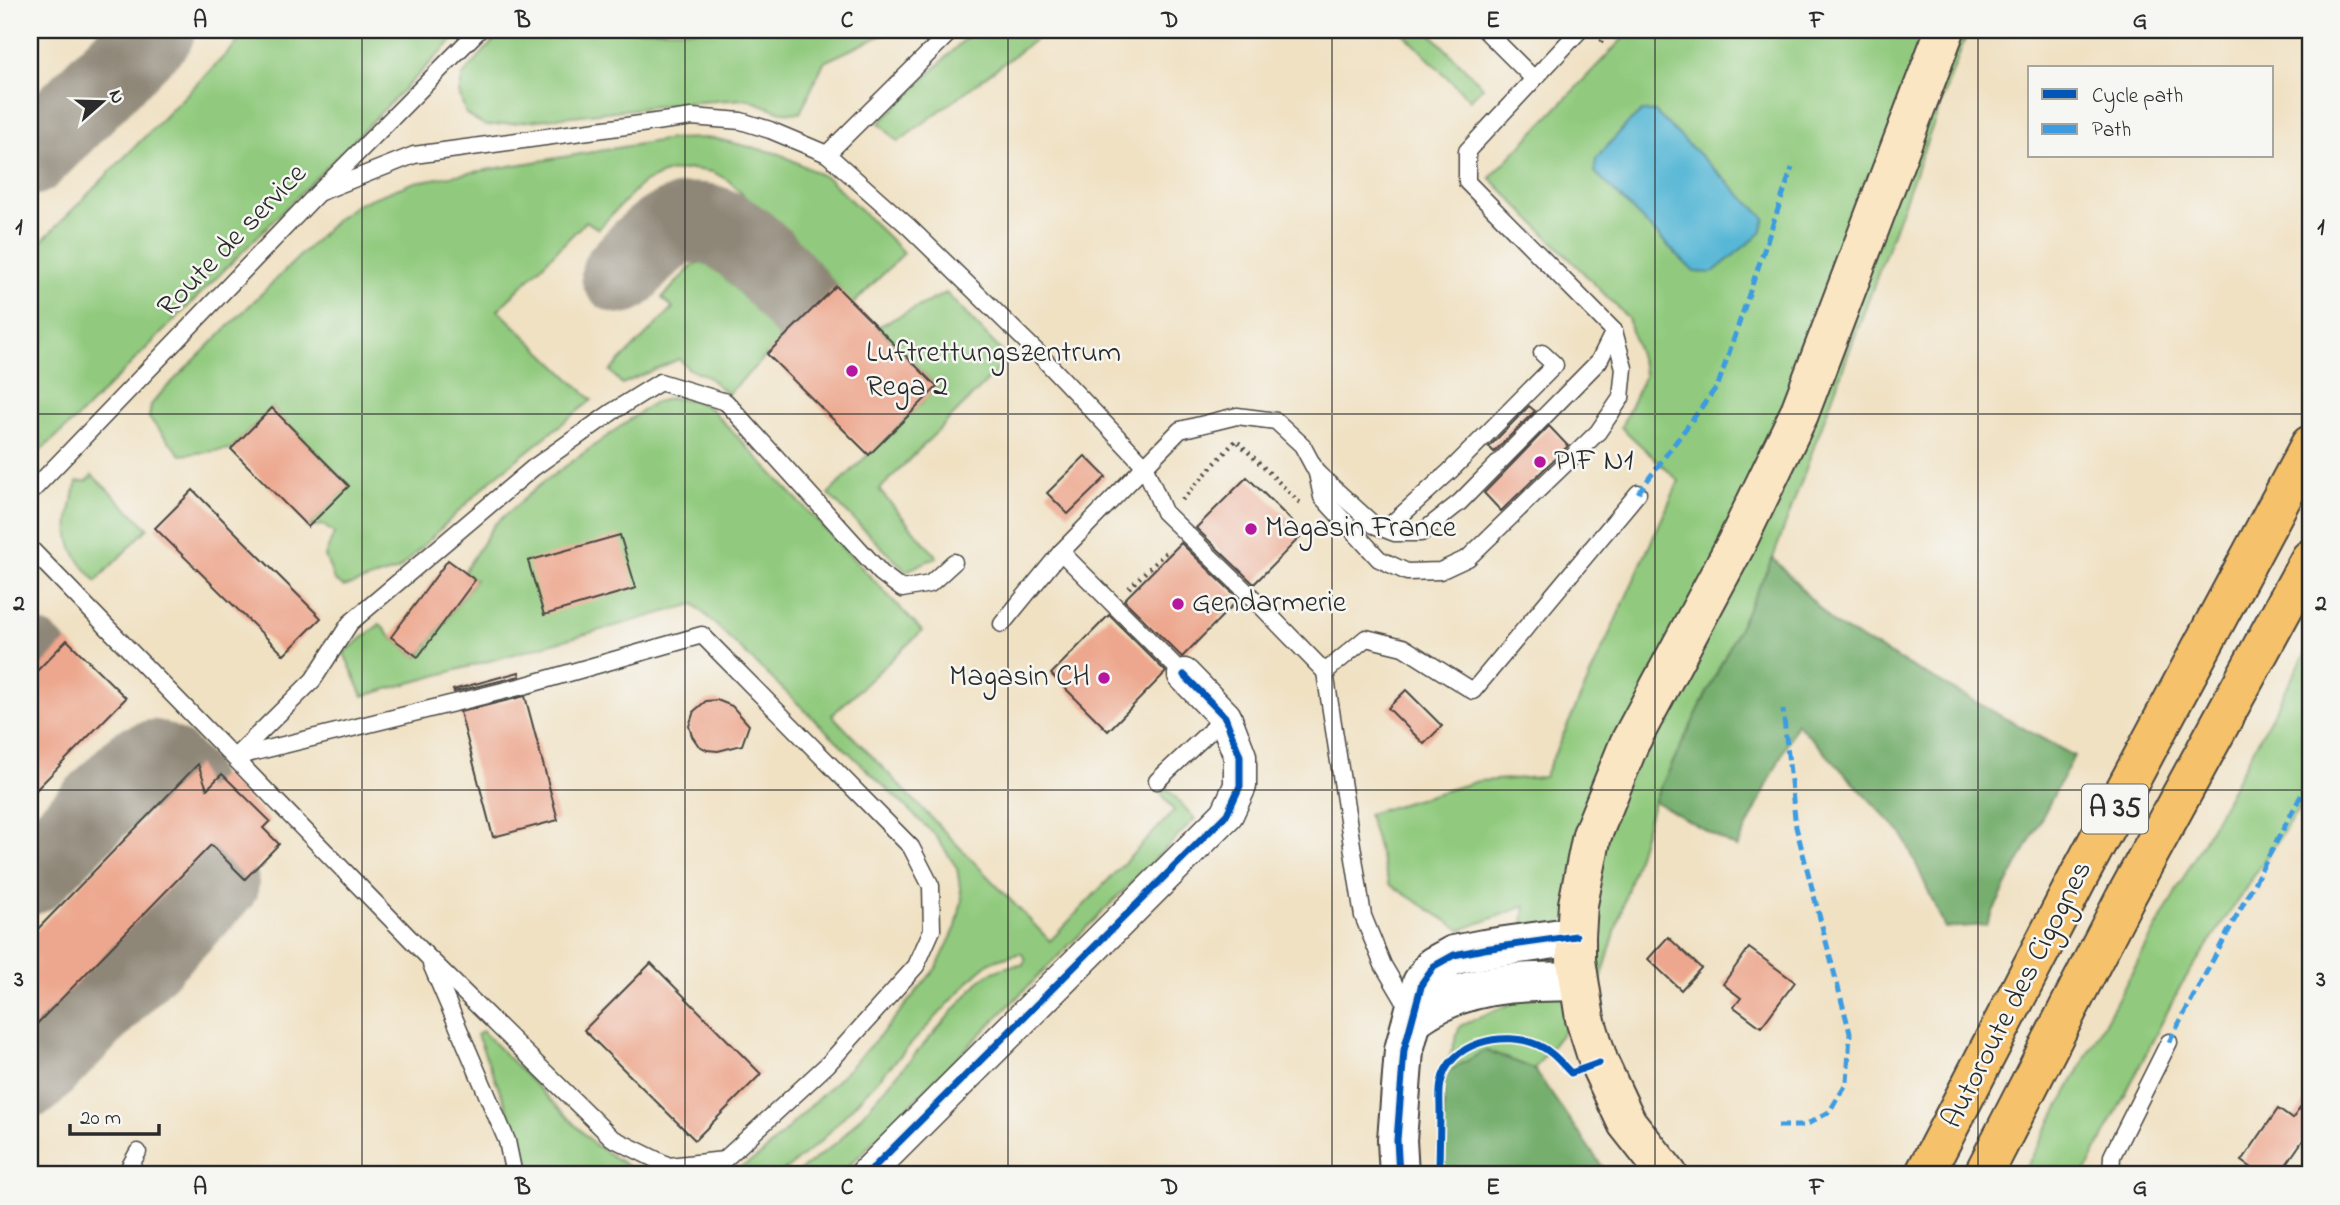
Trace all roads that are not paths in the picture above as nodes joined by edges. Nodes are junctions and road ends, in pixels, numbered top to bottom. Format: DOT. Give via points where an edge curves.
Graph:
graph roads {
  1 [pos="479,30"];
  2 [pos="952,30"];
  3 [pos="1485,30"];
  4 [pos="1580,30"];
  5 [pos="1945,30"];
  6 [pos="1534,79"];
  7 [pos="827,154"];
  8 [pos="318,193"];
  9 [pos="1614,331"];
  10 [pos="1542,353"];
  11 [pos="2310,445"];
  12 [pos="1144,465"];
  13 [pos="1317,473"];
  14 [pos="30,493"];
  15 [pos="1638,494"];
  16 [pos="1387,529"];
  17 [pos="30,548"];
  18 [pos="1061,552"];
  19 [pos="2310,559"];
  20 [pos="954,562"];
  21 [pos="1002,624"];
  22 [pos="1325,672"];
  23 [pos="1184,676"];
  24 [pos="1225,718"];
  25 [pos="235,757"];
  26 [pos="1157,781"];
  27 [pos="1576,936"];
  28 [pos="427,956"];
  29 [pos="1578,981"];
  30 [pos="1414,1018"];
  31 [pos="2169,1042"];
  32 [pos="138,1152"];
  33 [pos="125,1175"];
  34 [pos="514,1175"];
  35 [pos="866,1175"];
  36 [pos="1399,1175"];
  37 [pos="1668,1175"];
  38 [pos="1924,1175"];
  39 [pos="1983,1175"];
  40 [pos="2111,1175"];
  1 -- 8 [label="lane, Route de service"];
  2 -- 7 [label="lane"];
  3 -- 6 [label="lane"];
  4 -- 6 [label="lane"];
  5 -- 27 [label="main road" via="1800,414 1629,744 1592,835"];
  6 -- 9 [label="lane" via="1467,150 1467,183"];
  7 -- 8 [label="lane" via="741,121 692,117 414,155"];
  7 -- 12 [label="lane" via="974,289"];
  8 -- 14 [label="lane, Route de service"];
  9 -- 13 [label="lane" via="1624,368 1620,398 1598,432 1468,558 1440,571 1407,572 1379,559 1322,497"];
  9 -- 16 [label="lane" via="1598,361 1460,502 1421,533"];
  10 -- 16 [label="lane" via="1555,365 1491,419"];
  11 -- 38 [label="highway, Autoroute des Cigognes / A 35"];
  12 -- 13 [label="lane" via="1180,430 1237,416 1276,421 1302,445"];
  12 -- 18 [label="lane"];
  12 -- 22 [label="lane" via="1164,512"];
  13 -- 16 [label="lane" via="1374,526"];
  15 -- 22 [label="lane" via="1473,691 1403,647 1366,638"];
  17 -- 25 [label="lane"];
  18 -- 21 [label="lane"];
  18 -- 23 [label="lane"];
  19 -- 39 [label="highway, Autoroute des Cigognes / A 35" via="2124,900"];
  20 -- 25 [label="lane" via="930,584 902,589 881,573 726,402 660,382 533,468 350,623 313,680"];
  22 -- 30 [label="lane" via="1363,916 1383,965"];
  23 -- 24 [label="street"];
  24 -- 26 [label="lane"];
  24 -- 35 [label="street" via="1240,756 1240,786 1227,814"];
  25 -- 28 [label="lane"];
  25 -- 28 [label="lane" via="523,686 702,635 911,847 931,886 932,930 916,966 828,1065 724,1160 669,1166 612,1138"];
  27 -- 29 [label="main road"];
  27 -- 30 [label="street" via="1454,955 1434,965 1422,983"];
  28 -- 34 [label="lane" via="507,1141"];
  29 -- 30 [label="street" via="1494,984 1434,1004"];
  29 -- 37 [label="main road" via="1599,1063 1627,1123"];
  30 -- 36 [label="street" via="1404,1050"];
  31 -- 40 [label="lane" via="2112,1156"];
  32 -- 33 [label="lane"];
}
